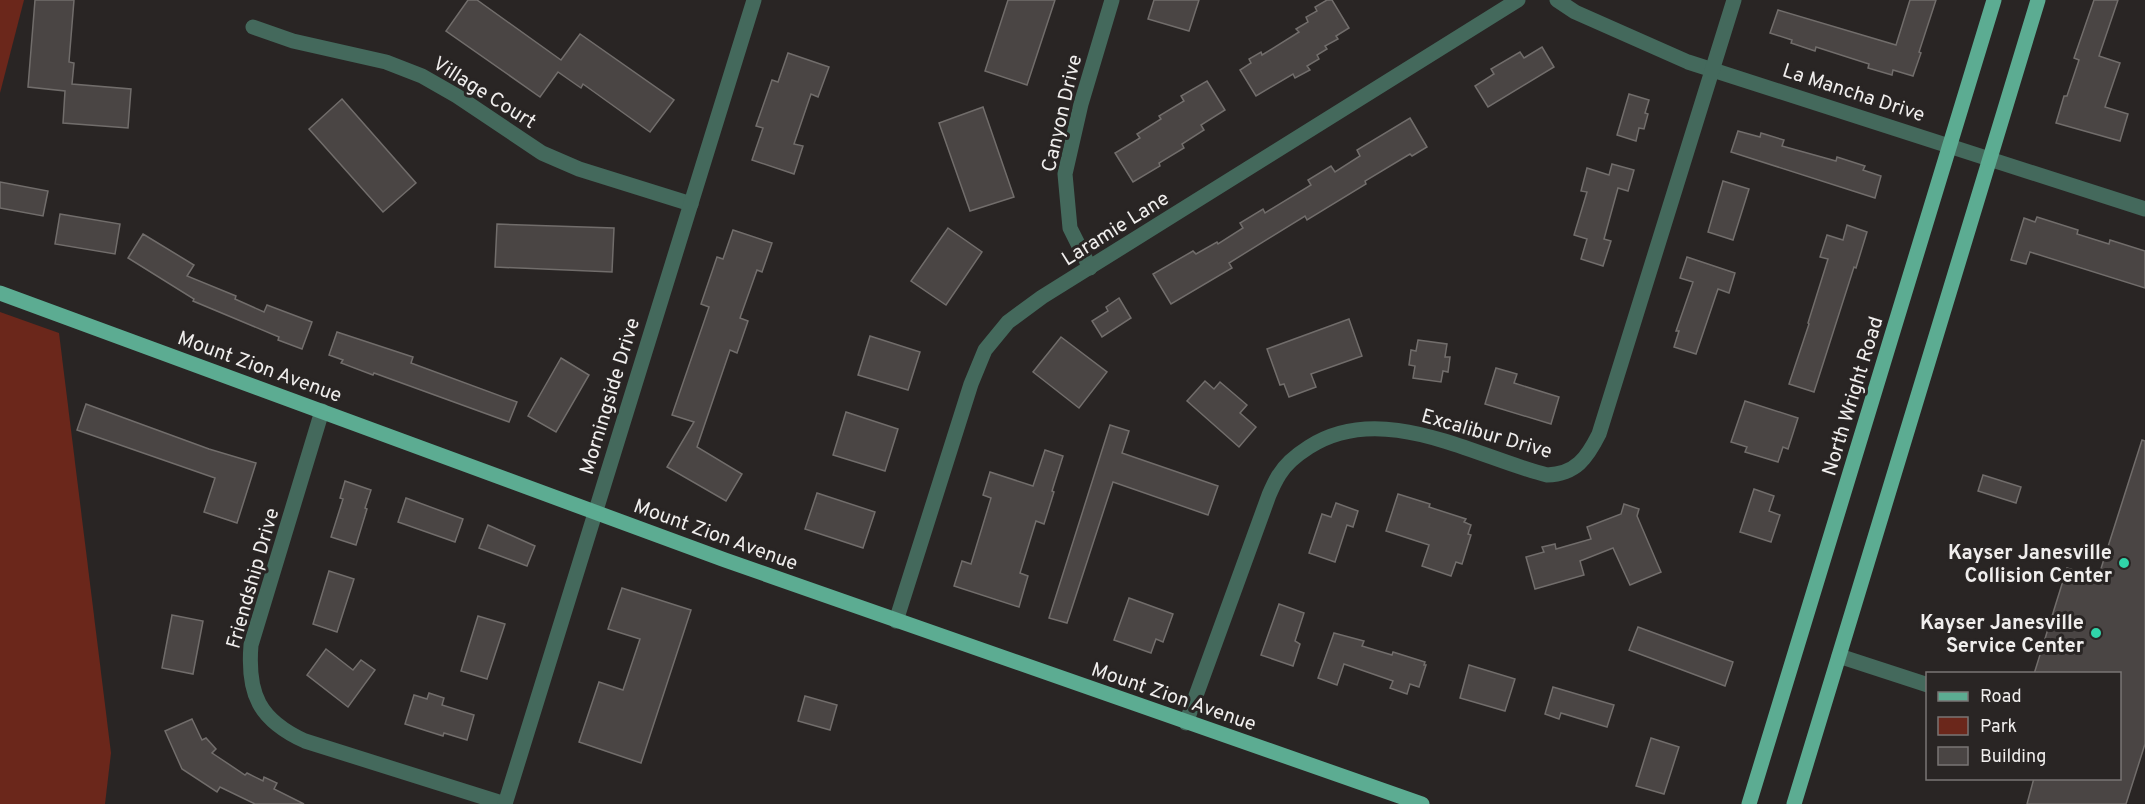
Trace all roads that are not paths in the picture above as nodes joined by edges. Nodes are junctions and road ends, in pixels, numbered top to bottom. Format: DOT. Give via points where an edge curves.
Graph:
graph roads {
  1 [pos="754,0"];
  2 [pos="1112,0"];
  3 [pos="1518,0"];
  4 [pos="1557,0"];
  5 [pos="1734,0"];
  6 [pos="1994,0"];
  7 [pos="2038,0"];
  8 [pos="253,27"];
  9 [pos="1713,69"];
  10 [pos="1950,145"];
  11 [pos="1989,158"];
  12 [pos="691,204"];
  13 [pos="2145,209"];
  14 [pos="1089,268"];
  15 [pos="0,293"];
  16 [pos="322,411"];
  17 [pos="595,513"];
  18 [pos="896,621"];
  19 [pos="1839,657"];
  20 [pos="1926,684"];
  21 [pos="1186,723"];
  22 [pos="505,804"];
  23 [pos="1422,804"];
  24 [pos="1749,804"];
  25 [pos="1794,804"];
  1 -- 12 [label="street, Morningside Drive"];
  2 -- 14 [label="street, Canyon Drive" via="1065,174 1070,228"];
  3 -- 14 [label="street, Laramie Lane"];
  4 -- 9 [label="street, La Mancha Drive" via="1575,12"];
  5 -- 9 [label="street, Excalibur Drive"];
  6 -- 10 [label="main road, North Wright Road"];
  7 -- 11 [label="main road"];
  8 -- 12 [label="street, Village Court" via="422,75 542,153 579,170"];
  9 -- 10 [label="street, La Mancha Drive"];
  9 -- 21 [label="street, Excalibur Drive" via="1599,434 1584,459 1561,474 1547,475 1420,435 1370,427 1340,432 1307,448 1284,467 1269,495"];
  10 -- 11 [label="street, La Mancha Drive"];
  10 -- 24 [label="main road, North Wright Road"];
  11 -- 13 [label="street, La Mancha Drive"];
  11 -- 19 [label="main road"];
  12 -- 17 [label="street, Morningside Drive"];
  14 -- 18 [label="street, Laramie Lane" via="1008,322 985,350"];
  15 -- 16 [label="main road, Mount Zion Avenue"];
  16 -- 17 [label="main road, Mount Zion Avenue"];
  16 -- 22 [label="street, Friendship Drive" via="251,645 249,666 255,696 277,725 305,741"];
  17 -- 18 [label="main road, Mount Zion Avenue"];
  17 -- 22 [label="street, Morningside Drive"];
  18 -- 21 [label="main road, Mount Zion Avenue"];
  19 -- 20 [label="street"];
  19 -- 25 [label="main road"];
  21 -- 23 [label="main road, Mount Zion Avenue"];
}
